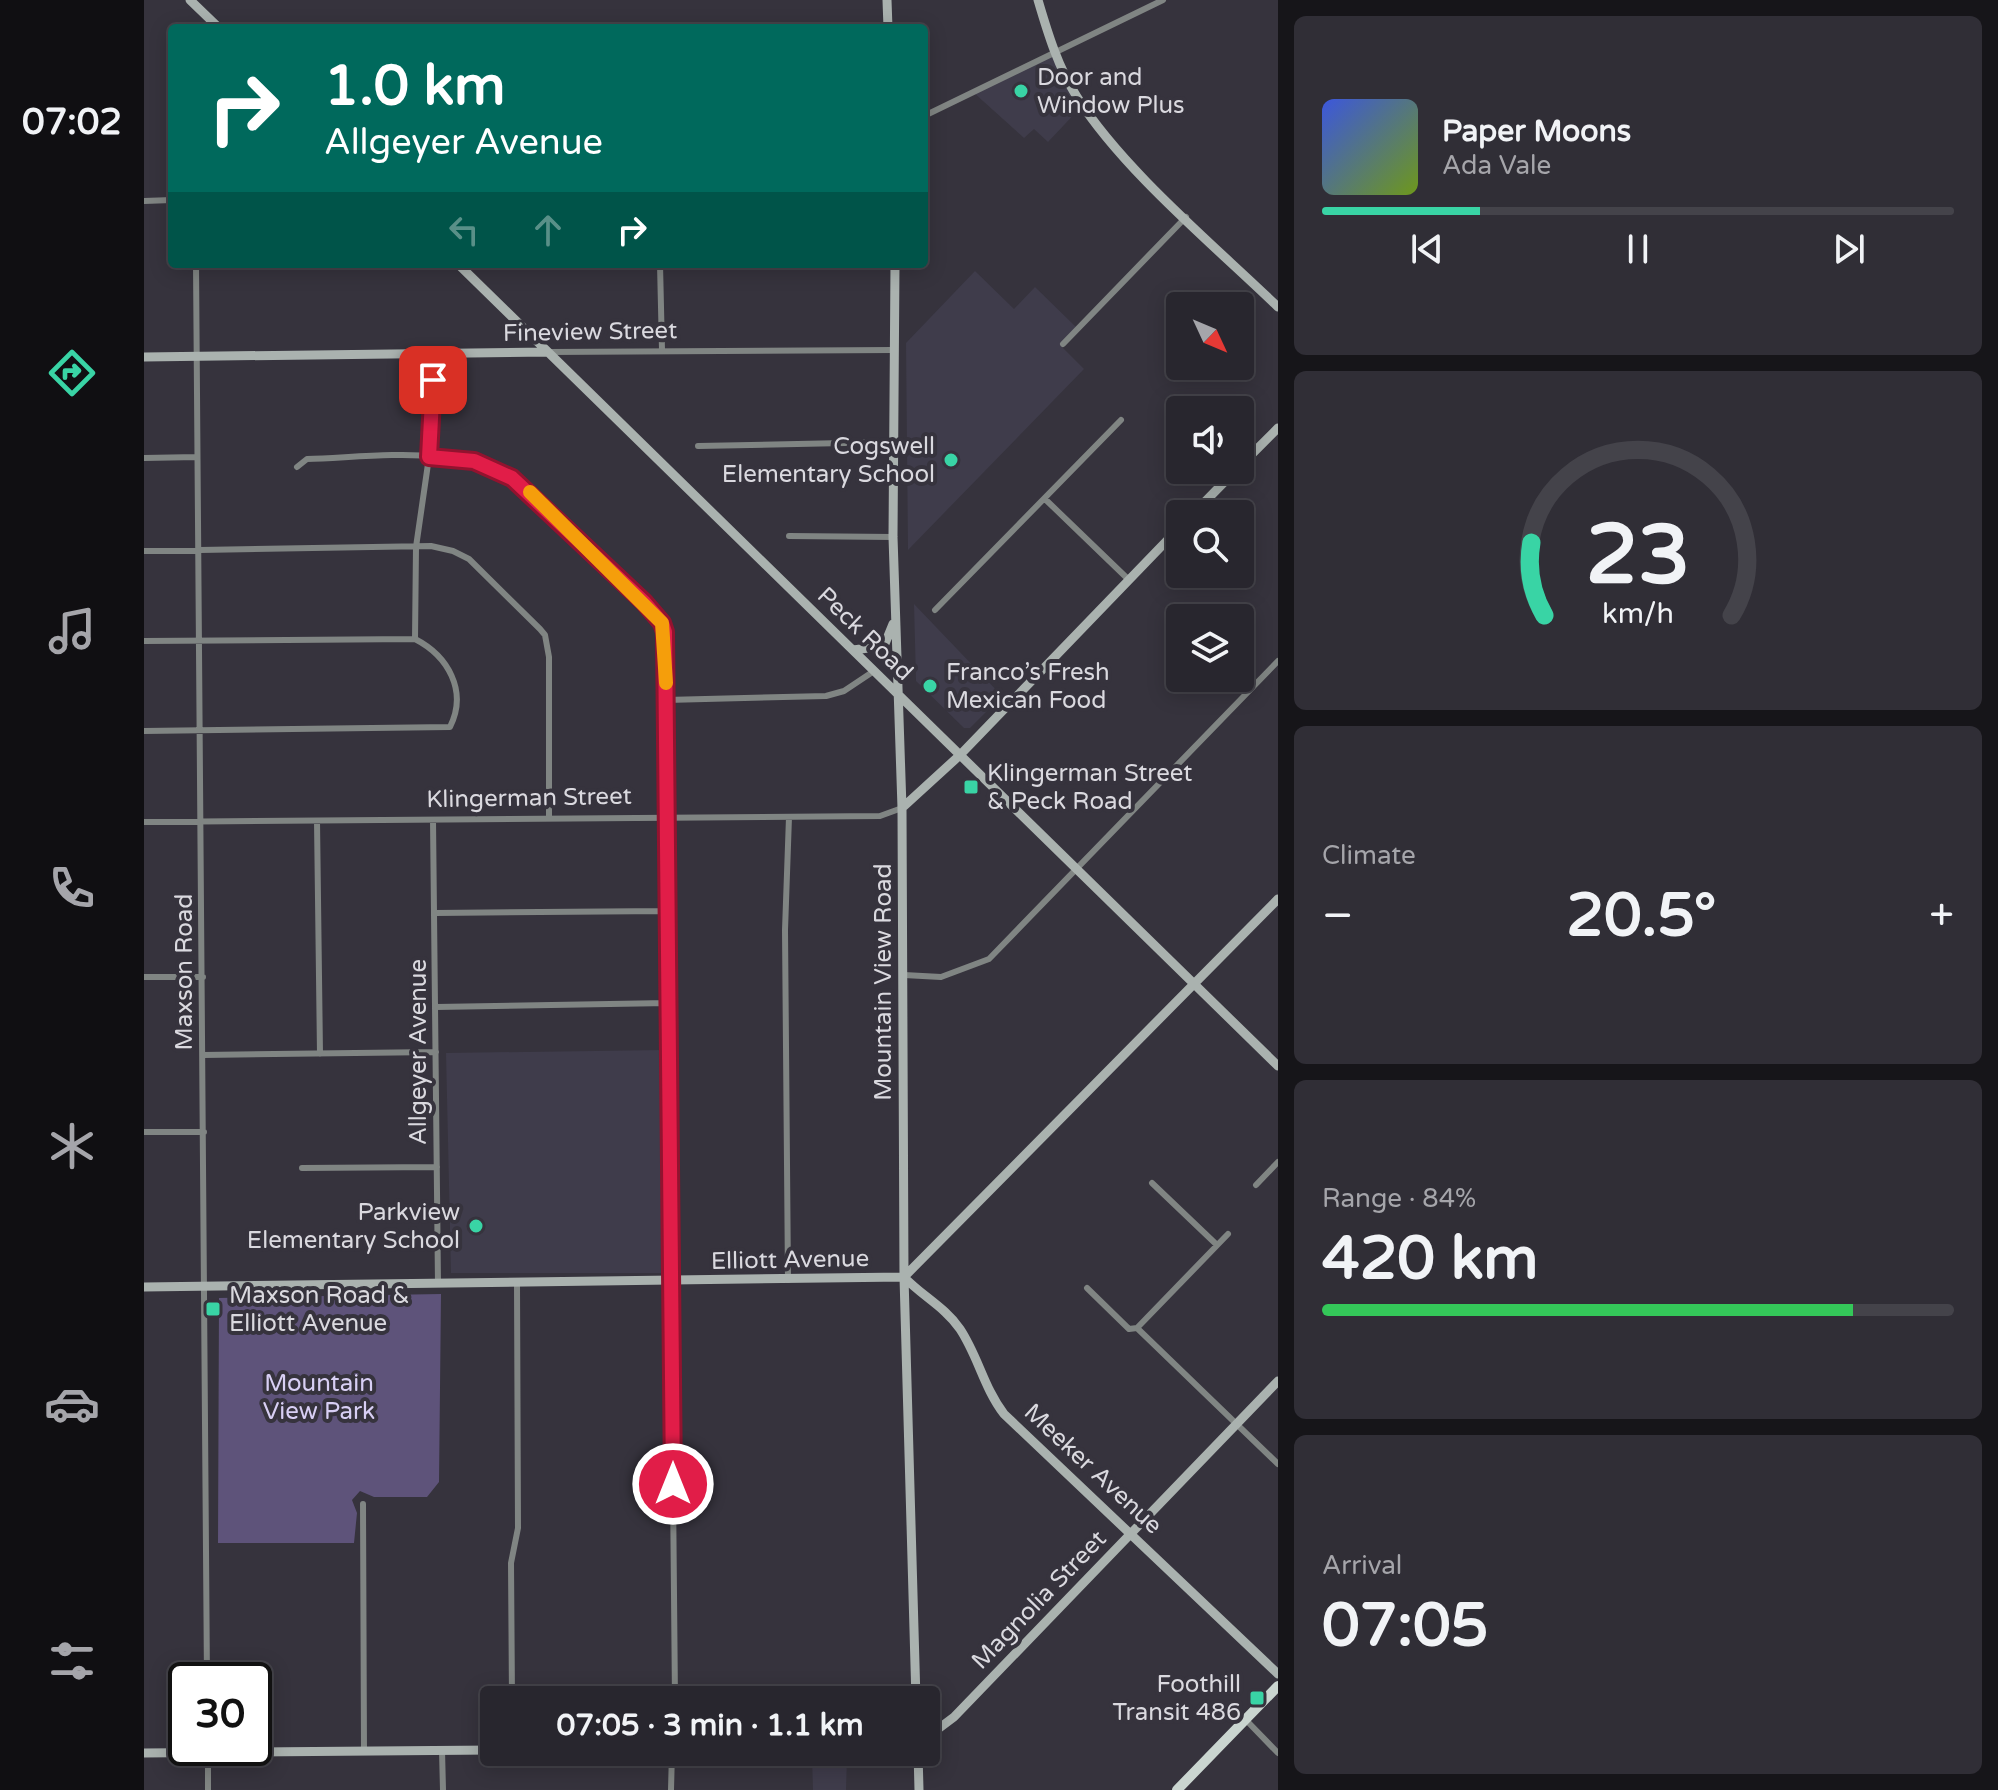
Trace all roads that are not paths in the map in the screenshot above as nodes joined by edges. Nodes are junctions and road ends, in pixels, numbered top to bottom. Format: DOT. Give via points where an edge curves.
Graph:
graph roads {
  1 [pos="190,0"];
  2 [pos="887,0"];
  3 [pos="1038,0"];
  4 [pos="1163,0"];
  5 [pos="215,24"];
  6 [pos="888,24"];
  7 [pos="1054,51"];
  8 [pos="928,114"];
  9 [pos="168,200"];
  10 [pos="144,201"];
  11 [pos="1186,217"];
  12 [pos="196,268"];
  13 [pos="462,268"];
  14 [pos="660,268"];
  15 [pos="895,268"];
  16 [pos="1278,307"];
  17 [pos="1063,344"];
  18 [pos="662,350"];
  19 [pos="893,350"];
  20 [pos="548,352"];
  21 [pos="434,355"];
  22 [pos="144,357"];
  23 [pos="195,357"];
  24 [pos="1121,420"];
  25 [pos="1278,428"];
  26 [pos="892,442"];
  27 [pos="698,446"];
  28 [pos="1254,452"];
  29 [pos="197,457"];
  30 [pos="429,457"];
  31 [pos="144,458"];
  32 [pos="297,467"];
  33 [pos="1222,484"];
  34 [pos="1046,500"];
  35 [pos="1207,500"];
  36 [pos="789,536"];
  37 [pos="893,537"];
  38 [pos="1166,542"];
  39 [pos="416,547"];
  40 [pos="199,550"];
  41 [pos="144,551"];
  42 [pos="1129,580"];
  43 [pos="935,610"];
  44 [pos="896,613"];
  45 [pos="415,639"];
  46 [pos="144,641"];
  47 [pos="200,641"];
  48 [pos="853,650"];
  49 [pos="1278,661"];
  50 [pos="874,671"];
  51 [pos="899,694"];
  52 [pos="666,700"];
  53 [pos="144,731"];
  54 [pos="202,731"];
  55 [pos="960,755"];
  56 [pos="902,808"];
  57 [pos="669,816"];
  58 [pos="549,817"];
  59 [pos="789,817"];
  60 [pos="433,820"];
  61 [pos="201,821"];
  62 [pos="317,821"];
  63 [pos="144,822"];
  64 [pos="1076,868"];
  65 [pos="1278,899"];
  66 [pos="667,911"];
  67 [pos="435,913"];
  68 [pos="904,975"];
  69 [pos="144,977"];
  70 [pos="203,977"];
  71 [pos="1195,983"];
  72 [pos="668,1003"];
  73 [pos="436,1007"];
  74 [pos="436,1052"];
  75 [pos="320,1054"];
  76 [pos="203,1055"];
  77 [pos="1278,1066"];
  78 [pos="144,1132"];
  79 [pos="204,1132"];
  80 [pos="1278,1162"];
  81 [pos="437,1167"];
  82 [pos="302,1168"];
  83 [pos="1152,1183"];
  84 [pos="1256,1185"];
  85 [pos="1228,1234"];
  86 [pos="1217,1245"];
  87 [pos="904,1277"];
  88 [pos="788,1280"];
  89 [pos="671,1282"];
  90 [pos="438,1284"];
  91 [pos="517,1284"];
  92 [pos="204,1286"];
  93 [pos="144,1287"];
  94 [pos="1087,1288"];
  95 [pos="1137,1328"];
  96 [pos="1278,1381"];
  97 [pos="1236,1424"];
  98 [pos="1278,1464"];
  99 [pos="363,1504"];
  100 [pos="1132,1533"];
  101 [pos="207,1662"];
  102 [pos="1278,1674"];
  103 [pos="512,1686"];
  104 [pos="675,1686"];
  105 [pos="916,1686"];
  106 [pos="1278,1686"];
  107 [pos="1245,1719"];
  108 [pos="940,1728"];
  109 [pos="272,1750"];
  110 [pos="364,1750"];
  111 [pos="442,1750"];
  112 [pos="480,1750"];
  113 [pos="168,1752"];
  114 [pos="144,1753"];
  115 [pos="1278,1753"];
  116 [pos="208,1766"];
  117 [pos="672,1766"];
  118 [pos="918,1766"];
  119 [pos="208,1790"];
  120 [pos="443,1790"];
  121 [pos="671,1790"];
  122 [pos="919,1790"];
  123 [pos="1177,1790"];
  1 -- 5 [label="street"];
  2 -- 6 [label="street"];
  3 -- 7 [label="street"];
  4 -- 7 [label="street"];
  7 -- 8 [label="street"];
  7 -- 11 [label="street" via="1088,114"];
  9 -- 10 [label="street"];
  11 -- 16 [label="street"];
  11 -- 17 [label="street"];
  12 -- 23 [label="street, Maxson Road"];
  13 -- 20 [label="street, Peck Road"];
  14 -- 18 [label="street"];
  15 -- 19 [label="street, Mountain View Road"];
  18 -- 19 [label="street, Fineview Street"];
  18 -- 20 [label="street, Fineview Street"];
  19 -- 26 [label="street, Mountain View Road"];
  20 -- 21 [label="street, Fineview Street"];
  20 -- 48 [label="street, Peck Road"];
  21 -- 23 [label="street, Fineview Street"];
  21 -- 30 [label="street"];
  22 -- 23 [label="street, Fineview Street"];
  23 -- 29 [label="street, Maxson Road"];
  24 -- 34 [label="street"];
  25 -- 28 [label="street"];
  26 -- 27 [label="street"];
  26 -- 37 [label="street, Mountain View Road"];
  29 -- 31 [label="street"];
  29 -- 40 [label="street, Maxson Road"];
  30 -- 32 [label="street" via="307,459"];
  30 -- 39 [label="street"];
  30 -- 52 [label="street" via="474,461 512,478 644,602 665,632"];
  33 -- 35 [label="street"];
  34 -- 42 [label="street"];
  34 -- 43 [label="street"];
  36 -- 37 [label="street"];
  37 -- 44 [label="street, Mountain View Road"];
  38 -- 42 [label="street"];
  39 -- 40 [label="street"];
  39 -- 45 [label="street"];
  39 -- 58 [label="street" via="462,554 545,635"];
  40 -- 41 [label="street"];
  40 -- 47 [label="street, Maxson Road"];
  42 -- 55 [label="street"];
  44 -- 48 [label="street" via="884,646"];
  44 -- 51 [label="street, Mountain View Road"];
  45 -- 47 [label="street"];
  45 -- 54 [label="street" via="447,664 455,682 457,713 450,727"];
  46 -- 47 [label="street"];
  47 -- 54 [label="street, Maxson Road"];
  48 -- 50 [label="street, Peck Road"];
  49 -- 64 [label="street"];
  50 -- 51 [label="street, Peck Road"];
  50 -- 52 [label="street" via="826,696"];
  51 -- 55 [label="street, Peck Road"];
  51 -- 56 [label="street, Mountain View Road"];
  52 -- 57 [label="street"];
  53 -- 54 [label="street"];
  54 -- 61 [label="street, Maxson Road"];
  55 -- 56 [label="street"];
  55 -- 64 [label="street, Peck Road"];
  56 -- 59 [label="street, Klingerman Street" via="880,816"];
  56 -- 68 [label="street, Mountain View Road"];
  57 -- 58 [label="street, Klingerman Street"];
  57 -- 59 [label="street, Klingerman Street"];
  57 -- 66 [label="street"];
  58 -- 60 [label="street, Klingerman Street"];
  59 -- 88 [label="street"];
  60 -- 62 [label="street, Klingerman Street"];
  60 -- 67 [label="street, Allgeyer Avenue"];
  61 -- 62 [label="street, Klingerman Street"];
  61 -- 63 [label="street, Klingerman Street"];
  61 -- 70 [label="street, Maxson Road"];
  62 -- 75 [label="street"];
  64 -- 68 [label="street" via="989,959 941,977"];
  64 -- 71 [label="street, Peck Road"];
  65 -- 71 [label="street, Elliott Avenue"];
  66 -- 67 [label="street"];
  66 -- 72 [label="street"];
  67 -- 73 [label="street, Allgeyer Avenue"];
  68 -- 87 [label="street, Mountain View Road"];
  69 -- 70 [label="street"];
  70 -- 76 [label="street, Maxson Road"];
  71 -- 77 [label="street, Peck Road"];
  71 -- 87 [label="street, Elliott Avenue"];
  72 -- 73 [label="street"];
  72 -- 89 [label="street"];
  73 -- 74 [label="street, Allgeyer Avenue"];
  74 -- 75 [label="street"];
  74 -- 81 [label="street, Allgeyer Avenue"];
  75 -- 76 [label="street"];
  76 -- 79 [label="street, Maxson Road"];
  78 -- 79 [label="street"];
  79 -- 92 [label="street, Maxson Road"];
  80 -- 84 [label="street"];
  81 -- 82 [label="street"];
  81 -- 90 [label="street, Allgeyer Avenue"];
  83 -- 86 [label="street"];
  85 -- 86 [label="street"];
  86 -- 95 [label="street"];
  87 -- 88 [label="street, Elliott Avenue"];
  87 -- 100 [label="street, Meeker Avenue" via="947,1312 961,1331 1004,1414"];
  87 -- 105 [label="street, Mountain View Road"];
  88 -- 89 [label="street, Elliott Avenue"];
  89 -- 91 [label="street, Elliott Avenue"];
  89 -- 104 [label="street"];
  90 -- 91 [label="street, Elliott Avenue"];
  90 -- 92 [label="street, Elliott Avenue"];
  91 -- 103 [label="street" via="518,1528 511,1563"];
  92 -- 93 [label="street, Elliott Avenue"];
  92 -- 101 [label="street, Maxson Road"];
  94 -- 95 [label="street" via="1129,1329"];
  95 -- 97 [label="street"];
  96 -- 97 [label="street, Magnolia Street"];
  97 -- 98 [label="street"];
  97 -- 100 [label="street, Magnolia Street"];
  99 -- 110 [label="street"];
  100 -- 102 [label="street, Meeker Avenue"];
  100 -- 108 [label="street, Magnolia Street"];
  106 -- 107 [label="main road"];
  107 -- 115 [label="street"];
  107 -- 123 [label="main road"];
  109 -- 110 [label="street"];
  110 -- 111 [label="street"];
  111 -- 112 [label="street"];
  111 -- 120 [label="street"];
  113 -- 114 [label="street"];
  116 -- 119 [label="street"];
  117 -- 121 [label="street"];
  118 -- 122 [label="street"];
}
